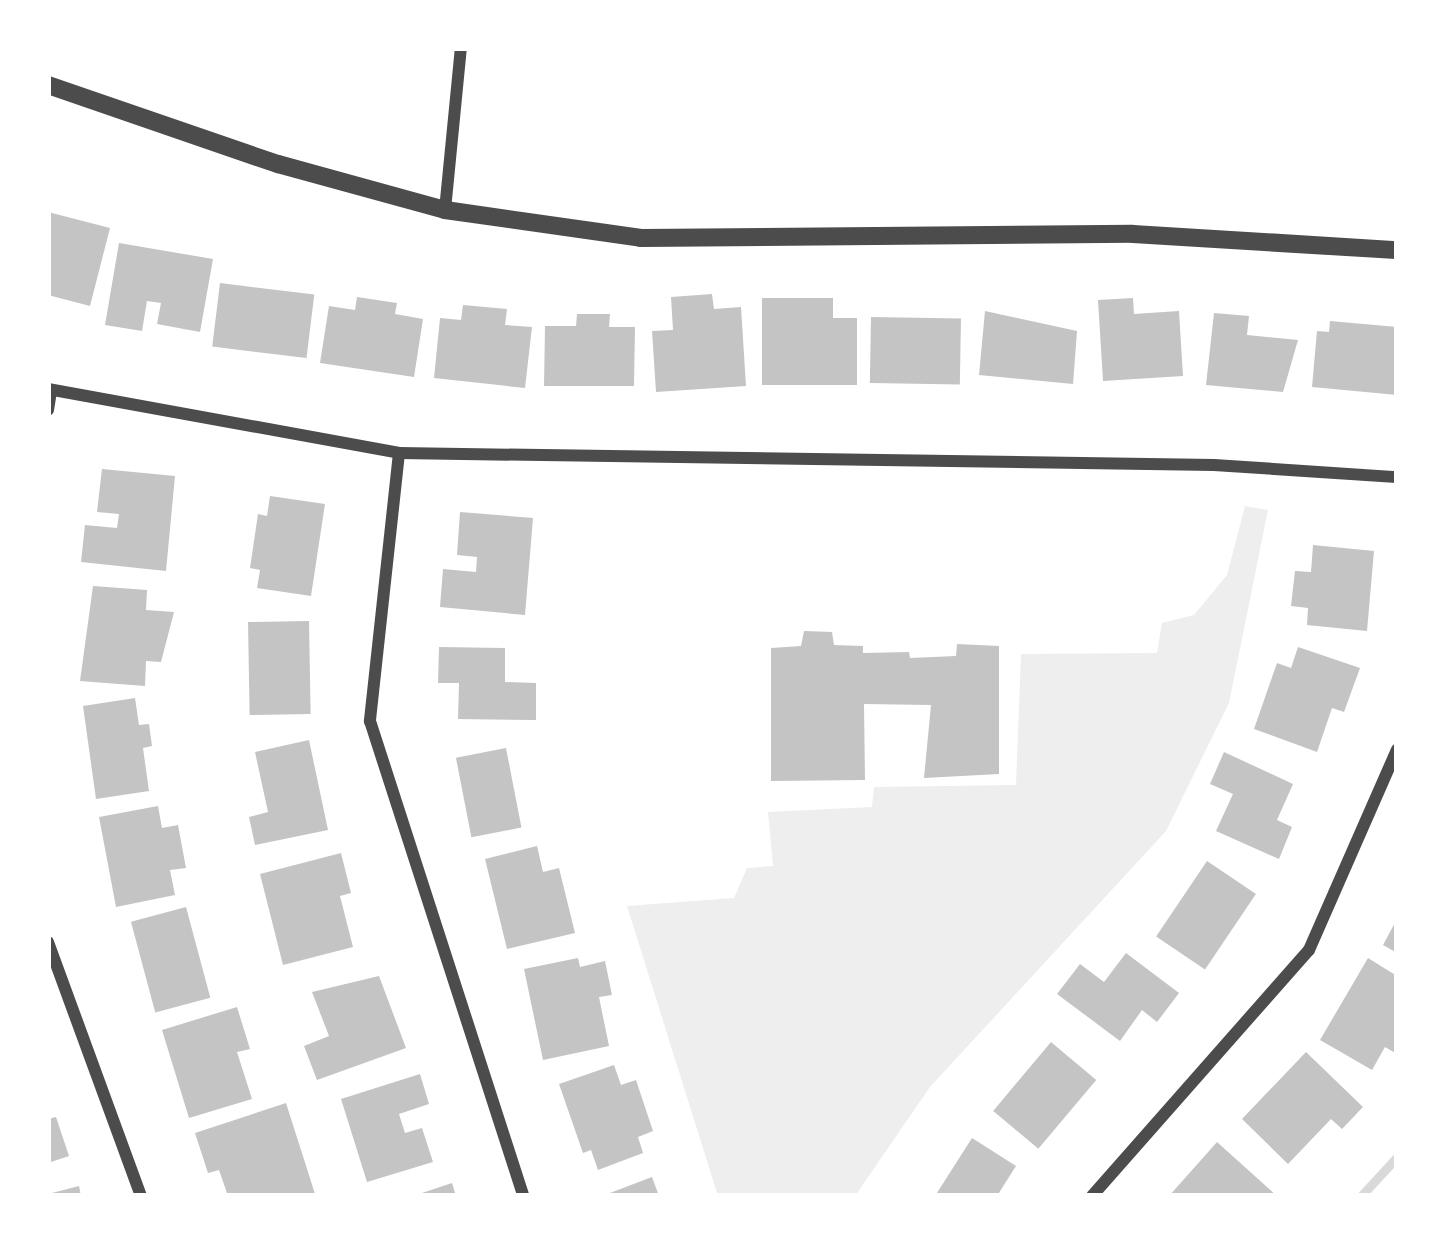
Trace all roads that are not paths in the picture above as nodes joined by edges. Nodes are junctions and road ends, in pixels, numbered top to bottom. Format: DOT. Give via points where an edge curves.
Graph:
graph roads {
  1 [pos="460,48"];
  2 [pos="48,86"];
  3 [pos="445,210"];
  4 [pos="1397,250"];
  5 [pos="50,390"];
  6 [pos="48,410"];
  7 [pos="399,453"];
  8 [pos="1397,477"];
  9 [pos="1397,750"];
  10 [pos="48,942"];
  11 [pos="141,1196"];
  12 [pos="523,1196"];
  13 [pos="1092,1196"];
  1 -- 3 [label="street"];
  2 -- 3 [label="street"];
  3 -- 4 [label="street" via="640,238 1133,234"];
  5 -- 6 [label="street"];
  5 -- 7 [label="street"];
  7 -- 8 [label="street" via="1214,465"];
  7 -- 12 [label="street" via="370,721"];
  9 -- 13 [label="street" via="1309,950"];
  10 -- 11 [label="street"];
}
